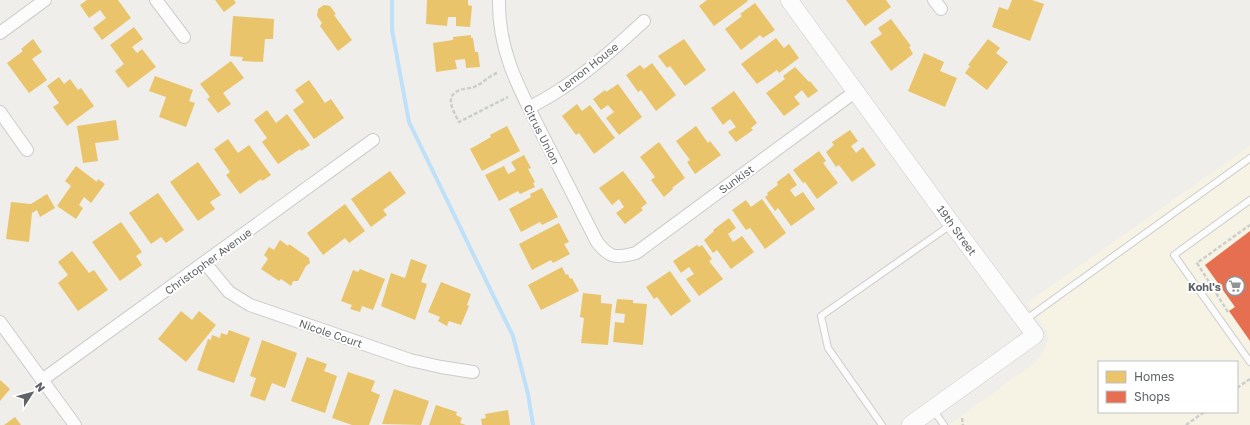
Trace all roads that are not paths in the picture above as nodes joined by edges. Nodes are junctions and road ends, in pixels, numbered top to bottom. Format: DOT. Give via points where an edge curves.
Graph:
graph roads {
  1 [pos="44,0"];
  2 [pos="156,0"];
  3 [pos="499,0"];
  4 [pos="789,0"];
  5 [pos="644,21"];
  6 [pos="0,33"];
  7 [pos="184,38"];
  8 [pos="856,91"];
  9 [pos="529,108"];
  10 [pos="0,112"];
  11 [pos="373,140"];
  12 [pos="27,150"];
  13 [pos="1250,158"];
  14 [pos="1250,200"];
  15 [pos="952,224"];
  16 [pos="613,256"];
  17 [pos="205,263"];
  18 [pos="1023,321"];
  19 [pos="0,322"];
  20 [pos="1250,362"];
  21 [pos="473,372"];
  22 [pos="42,380"];
  23 [pos="932,408"];
  24 [pos="75,425"];
  25 [pos="882,425"];
  26 [pos="910,425"];
  27 [pos="944,425"];
  1 -- 6 [label="street"];
  2 -- 7 [label="street"];
  3 -- 9 [label="street, Citrus Union" via="504,46 516,82"];
  4 -- 8 [label="main road, 19th Street"];
  5 -- 9 [label="street, Lemon House" via="583,74"];
  8 -- 15 [label="main road, 19th Street"];
  8 -- 16 [label="street, Sunkist" via="636,253"];
  9 -- 16 [label="street, Citrus Union" via="597,242 604,252"];
  10 -- 12 [label="street"];
  11 -- 17 [label="street, Christopher Avenue"];
  13 -- 18 [label="lane"];
  14 -- 20 [label="lane" via="1174,255"];
  15 -- 18 [label="main road, 19th Street"];
  15 -- 25 [label="lane" via="821,316 828,348"];
  17 -- 21 [label="street, Nicole Court" via="229,292 250,305 410,360"];
  17 -- 22 [label="street, Christopher Avenue"];
  18 -- 23 [label="main road, 19th Street" via="1034,335"];
  19 -- 22 [label="street"];
  22 -- 24 [label="street"];
  23 -- 26 [label="main road, 19th Street"];
  23 -- 27 [label="lane"];
}
